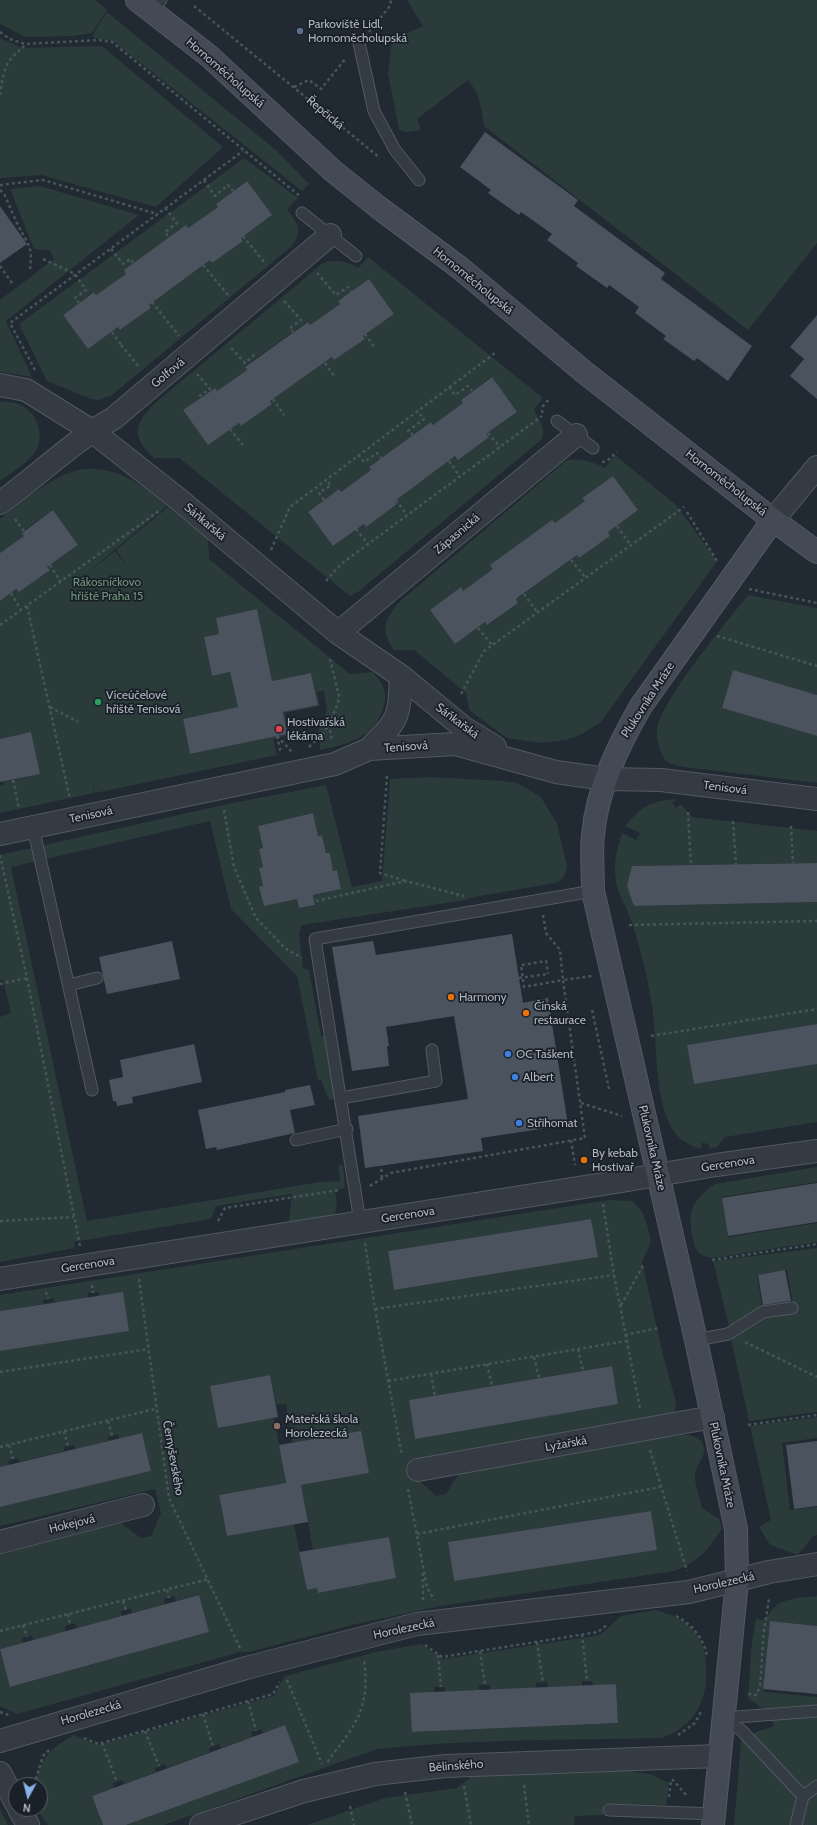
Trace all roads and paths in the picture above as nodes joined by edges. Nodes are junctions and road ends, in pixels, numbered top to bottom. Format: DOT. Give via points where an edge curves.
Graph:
graph roads {
  1 [pos="392,0"];
  2 [pos="150,4"];
  3 [pos="194,6"];
  4 [pos="390,6"];
  5 [pos="0,32"];
  6 [pos="359,43"];
  7 [pos="26,44"];
  8 [pos="0,95"];
  9 [pos="244,150"];
  10 [pos="386,163"];
  11 [pos="204,180"];
  12 [pos="419,180"];
  13 [pos="0,185"];
  14 [pos="0,190"];
  15 [pos="233,191"];
  16 [pos="303,199"];
  17 [pos="165,208"];
  18 [pos="302,212"];
  19 [pos="157,214"];
  20 [pos="330,235"];
  21 [pos="243,236"];
  22 [pos="169,238"];
  23 [pos="111,249"];
  24 [pos="356,256"];
  25 [pos="43,259"];
  26 [pos="134,263"];
  27 [pos="265,264"];
  28 [pos="0,266"];
  29 [pos="203,266"];
  30 [pos="30,270"];
  31 [pos="316,271"];
  32 [pos="75,274"];
  33 [pos="12,283"];
  34 [pos="351,292"];
  35 [pos="232,300"];
  36 [pos="152,302"];
  37 [pos="80,303"];
  38 [pos="294,312"];
  39 [pos="112,332"];
  40 [pos="293,332"];
  41 [pos="365,334"];
  42 [pos="183,341"];
  43 [pos="375,348"];
  44 [pos="495,353"];
  45 [pos="238,354"];
  46 [pos="256,358"];
  47 [pos="324,363"];
  48 [pos="145,373"];
  49 [pos="39,376"];
  50 [pos="335,377"];
  51 [pos="203,382"];
  52 [pos="0,385"];
  53 [pos="449,387"];
  54 [pos="472,391"];
  55 [pos="200,398"];
  56 [pos="550,398"];
  57 [pos="272,399"];
  58 [pos="417,411"];
  59 [pos="284,415"];
  60 [pos="557,421"];
  61 [pos="230,429"];
  62 [pos="92,431"];
  63 [pos="488,433"];
  64 [pos="412,435"];
  65 [pos="576,435"];
  66 [pos="243,445"];
  67 [pos="500,448"];
  68 [pos="593,448"];
  69 [pos="358,455"];
  70 [pos="381,458"];
  71 [pos="449,461"];
  72 [pos="817,466"];
  73 [pos="460,477"];
  74 [pos="326,480"];
  75 [pos="324,500"];
  76 [pos="396,500"];
  77 [pos="684,507"];
  78 [pos="7,510"];
  79 [pos="160,511"];
  80 [pos="687,512"];
  81 [pos="407,515"];
  82 [pos="773,520"];
  83 [pos="617,526"];
  84 [pos="356,529"];
  85 [pos="24,531"];
  86 [pos="276,540"];
  87 [pos="368,544"];
  88 [pos="630,544"];
  89 [pos="817,552"];
  90 [pos="571,560"];
  91 [pos="50,565"];
  92 [pos="720,566"];
  93 [pos="585,577"];
  94 [pos="61,582"];
  95 [pos="326,582"];
  96 [pos="747,589"];
  97 [pos="11,593"];
  98 [pos="524,594"];
  99 [pos="817,603"];
  100 [pos="27,606"];
  101 [pos="21,610"];
  102 [pos="537,612"];
  103 [pos="0,625"];
  104 [pos="478,628"];
  105 [pos="338,633"];
  106 [pos="712,635"];
  107 [pos="492,645"];
  108 [pos="330,659"];
  109 [pos="817,666"];
  110 [pos="401,676"];
  111 [pos="461,694"];
  112 [pos="49,707"];
  113 [pos="78,722"];
  114 [pos="329,724"];
  115 [pos="316,739"];
  116 [pos="332,742"];
  117 [pos="368,749"];
  118 [pos="297,756"];
  119 [pos="283,759"];
  120 [pos="517,761"];
  121 [pos="387,776"];
  122 [pos="606,779"];
  123 [pos="12,780"];
  124 [pos="817,798"];
  125 [pos="71,804"];
  126 [pos="223,805"];
  127 [pos="688,812"];
  128 [pos="27,821"];
  129 [pos="733,821"];
  130 [pos="791,826"];
  131 [pos="0,834"];
  132 [pos="0,855"];
  133 [pos="793,864"];
  134 [pos="736,865"];
  135 [pos="691,866"];
  136 [pos="406,881"];
  137 [pos="593,891"];
  138 [pos="468,897"];
  139 [pos="316,901"];
  140 [pos="543,914"];
  141 [pos="817,921"];
  142 [pos="629,925"];
  143 [pos="320,969"];
  144 [pos="612,973"];
  145 [pos="27,978"];
  146 [pos="97,978"];
  147 [pos="519,978"];
  148 [pos="563,980"];
  149 [pos="0,984"];
  150 [pos="69,985"];
  151 [pos="817,1009"];
  152 [pos="592,1010"];
  153 [pos="651,1036"];
  154 [pos="432,1050"];
  155 [pos="609,1089"];
  156 [pos="92,1090"];
  157 [pos="341,1098"];
  158 [pos="581,1103"];
  159 [pos="622,1116"];
  160 [pos="346,1129"];
  161 [pos="296,1140"];
  162 [pos="571,1140"];
  163 [pos="817,1151"];
  164 [pos="381,1163"];
  165 [pos="575,1165"];
  166 [pos="658,1176"];
  167 [pos="382,1179"];
  168 [pos="355,1188"];
  169 [pos="602,1202"];
  170 [pos="74,1217"];
  171 [pos="0,1221"];
  172 [pos="214,1222"];
  173 [pos="362,1230"];
  174 [pos="87,1244"];
  175 [pos="817,1244"];
  176 [pos="82,1256"];
  177 [pos="712,1260"];
  178 [pos="644,1264"];
  179 [pos="138,1272"];
  180 [pos="614,1275"];
  181 [pos="0,1279"];
  182 [pos="621,1306"];
  183 [pos="375,1308"];
  184 [pos="792,1308"];
  185 [pos="658,1328"];
  186 [pos="728,1334"];
  187 [pos="625,1335"];
  188 [pos="696,1340"];
  189 [pos="626,1341"];
  190 [pos="148,1349"];
  191 [pos="578,1349"];
  192 [pos="534,1356"];
  193 [pos="487,1364"];
  194 [pos="583,1371"];
  195 [pos="0,1372"];
  196 [pos="431,1374"];
  197 [pos="817,1377"];
  198 [pos="539,1378"];
  199 [pos="388,1381"];
  200 [pos="492,1386"];
  201 [pos="435,1396"];
  202 [pos="155,1408"];
  203 [pos="817,1415"];
  204 [pos="713,1417"];
  205 [pos="108,1421"];
  206 [pos="748,1425"];
  207 [pos="645,1430"];
  208 [pos="64,1431"];
  209 [pos="112,1436"];
  210 [pos="9,1445"];
  211 [pos="68,1446"];
  212 [pos="0,1448"];
  213 [pos="13,1459"];
  214 [pos="409,1471"];
  215 [pos="660,1487"];
  216 [pos="143,1506"];
  217 [pos="417,1534"];
  218 [pos="0,1542"];
  219 [pos="422,1562"];
  220 [pos="817,1564"];
  221 [pos="687,1572"];
  222 [pos="209,1579"];
  223 [pos="737,1581"];
  224 [pos="167,1590"];
  225 [pos="169,1598"];
  226 [pos="768,1599"];
  227 [pos="123,1600"];
  228 [pos="438,1604"];
  229 [pos="421,1606"];
  230 [pos="126,1610"];
  231 [pos="68,1614"];
  232 [pos="673,1615"];
  233 [pos="609,1623"];
  234 [pos="23,1625"];
  235 [pos="70,1625"];
  236 [pos="0,1631"];
  237 [pos="582,1634"];
  238 [pos="27,1637"];
  239 [pos="420,1641"];
  240 [pos="537,1642"];
  241 [pos="241,1649"];
  242 [pos="480,1650"];
  243 [pos="438,1655"];
  244 [pos="364,1657"];
  245 [pos="707,1662"];
  246 [pos="285,1674"];
  247 [pos="281,1681"];
  248 [pos="587,1681"];
  249 [pos="543,1682"];
  250 [pos="485,1685"];
  251 [pos="441,1687"];
  252 [pos="746,1694"];
  253 [pos="248,1701"];
  254 [pos="704,1706"];
  255 [pos="817,1711"];
  256 [pos="203,1714"];
  257 [pos="723,1718"];
  258 [pos="146,1731"];
  259 [pos="256,1731"];
  260 [pos="79,1736"];
  261 [pos="673,1739"];
  262 [pos="0,1741"];
  263 [pos="102,1743"];
  264 [pos="214,1746"];
  265 [pos="50,1748"];
  266 [pos="720,1756"];
  267 [pos="160,1766"];
  268 [pos="328,1766"];
  269 [pos="323,1767"];
  270 [pos="0,1773"];
  271 [pos="36,1777"];
  272 [pos="524,1778"];
  273 [pos="117,1782"];
  274 [pos="464,1784"];
  275 [pos="817,1786"];
  276 [pos="8,1788"];
  277 [pos="405,1792"];
  278 [pos="803,1796"];
  279 [pos="350,1806"];
  280 [pos="609,1810"];
  281 [pos="714,1819"];
  282 [pos="201,1825"];
  283 [pos="354,1825"];
  284 [pos="412,1825"];
  285 [pos="471,1825"];
  286 [pos="529,1825"];
  287 [pos="796,1825"];
  1 -- 4 [label="path"];
  2 -- 82 [label="street, Hornoměcholupská" via="333,171 460,268 584,372"];
  3 -- 10 [label="path, Řepčická"];
  5 -- 7 [label="path" via="10,39"];
  6 -- 12 [label="lane" via="374,111 395,150"];
  7 -- 8 [label="path" via="6,66"];
  7 -- 9 [label="path" via="99,40 112,42"];
  9 -- 11 [label="path"];
  9 -- 16 [label="path"];
  11 -- 15 [label="path" via="215,196 228,185"];
  11 -- 17 [label="path"];
  13 -- 19 [label="path" via="43,180"];
  14 -- 30 [label="path" via="27,238"];
  17 -- 19 [label="path"];
  17 -- 22 [label="path" via="177,223 165,232"];
  18 -- 20 [label="lane"];
  19 -- 23 [label="path"];
  20 -- 24 [label="lane"];
  20 -- 62 [label="street, Golfová" via="114,418"];
  21 -- 27 [label="path"];
  23 -- 26 [label="path" via="123,264 130,259"];
  23 -- 32 [label="path"];
  25 -- 32 [label="path"];
  28 -- 33 [label="path"];
  29 -- 35 [label="path"];
  31 -- 34 [label="path" via="336,295 348,287"];
  32 -- 37 [label="path" via="86,290 75,298"];
  32 -- 49 [label="path" via="10,323"];
  36 -- 42 [label="path"];
  38 -- 40 [label="path" via="301,320 290,328"];
  39 -- 48 [label="path"];
  41 -- 43 [label="path"];
  44 -- 53 [label="path"];
  45 -- 46 [label="path" via="245,363 254,355"];
  47 -- 50 [label="path"];
  51 -- 55 [label="path" via="210,389 198,397"];
  52 -- 62 [label="street, Sáňkařská" via="26,390"];
  53 -- 54 [label="path" via="455,395 468,386"];
  53 -- 58 [label="path"];
  56 -- 67 [label="path" via="542,409 543,416"];
  57 -- 59 [label="path"];
  58 -- 64 [label="path" via="424,419 408,431"];
  58 -- 69 [label="path"];
  60 -- 65 [label="lane"];
  61 -- 66 [label="path"];
  62 -- 78 [label="street, Golfová" via="24,486"];
  62 -- 105 [label="street, Sáňkařská" via="178,498"];
  63 -- 67 [label="path"];
  65 -- 68 [label="lane"];
  65 -- 105 [label="street, Zápasnická"];
  67 -- 73 [label="path"];
  69 -- 70 [label="path" via="364,462 377,453"];
  69 -- 74 [label="path"];
  71 -- 73 [label="path"];
  72 -- 82 [label="street"];
  73 -- 81 [label="path"];
  74 -- 75 [label="path" via="331,485 319,494"];
  74 -- 86 [label="path" via="290,507"];
  76 -- 81 [label="path"];
  77 -- 88 [label="path"];
  78 -- 85 [label="path"];
  79 -- 94 [label="path"];
  80 -- 92 [label="path"];
  81 -- 87 [label="path"];
  82 -- 89 [label="street, Hornoměcholupská"];
  82 -- 122 [label="street, Plukovníka Mráze" via="641,706 622,738"];
  83 -- 88 [label="path"];
  84 -- 87 [label="path"];
  87 -- 95 [label="path" via="341,564"];
  88 -- 93 [label="path"];
  90 -- 93 [label="path"];
  91 -- 94 [label="path"];
  93 -- 102 [label="path"];
  94 -- 100 [label="path"];
  96 -- 99 [label="path"];
  97 -- 101 [label="path"];
  98 -- 102 [label="path"];
  100 -- 101 [label="path"];
  100 -- 112 [label="path"];
  101 -- 103 [label="path"];
  102 -- 107 [label="path"];
  104 -- 107 [label="path"];
  105 -- 110 [label="street, Sáňkařská"];
  106 -- 109 [label="path"];
  107 -- 111 [label="path" via="484,651"];
  108 -- 114 [label="path" via="339,696"];
  110 -- 117 [label="street" via="397,718"];
  110 -- 120 [label="street, Sáňkařská" via="464,728"];
  112 -- 113 [label="path"];
  112 -- 125 [label="path"];
  114 -- 115 [label="path" via="323,734"];
  114 -- 116 [label="path"];
  117 -- 120 [label="street, Tenisová" via="455,744"];
  117 -- 128 [label="street, Tenisová" via="335,764"];
  118 -- 119 [label="path" via="277,736"];
  120 -- 122 [label="street, Tenisová" via="556,772"];
  121 -- 136 [label="path" via="380,873"];
  122 -- 124 [label="street, Tenisová" via="661,780"];
  122 -- 137 [label="street, Plukovníka Mráze" via="596,813 593,836"];
  123 -- 128 [label="path"];
  126 -- 143 [label="path" via="234,867 256,918 285,948"];
  127 -- 135 [label="path"];
  128 -- 131 [label="street, Tenisová"];
  128 -- 150 [label="lane"];
  129 -- 134 [label="path"];
  130 -- 133 [label="path"];
  132 -- 145 [label="path"];
  136 -- 138 [label="path"];
  136 -- 139 [label="path"];
  137 -- 143 [label="lane" via="315,939"];
  137 -- 144 [label="street, Plukovníka Mráze"];
  140 -- 148 [label="path" via="546,933 560,950"];
  141 -- 142 [label="path"];
  143 -- 157 [label="lane"];
  144 -- 148 [label="path"];
  144 -- 166 [label="street, Plukovníka Mráze"];
  145 -- 149 [label="path"];
  145 -- 170 [label="path"];
  146 -- 150 [label="lane"];
  147 -- 148 [label="path, bridge" via="548,974 546,961 521,965 524,987"];
  148 -- 158 [label="path"];
  150 -- 156 [label="lane"];
  151 -- 153 [label="path"];
  152 -- 155 [label="path"];
  154 -- 157 [label="lane" via="436,1081"];
  157 -- 160 [label="lane"];
  158 -- 159 [label="path"];
  158 -- 162 [label="path" via="585,1138"];
  160 -- 161 [label="lane"];
  160 -- 168 [label="lane"];
  162 -- 165 [label="path"];
  162 -- 167 [label="path" via="391,1173"];
  163 -- 166 [label="street, Gercenova"];
  164 -- 167 [label="path"];
  166 -- 173 [label="street, Gercenova"];
  166 -- 188 [label="street, Plukovníka Mráze"];
  167 -- 168 [label="path" via="370,1186"];
  168 -- 172 [label="path" via="225,1208 220,1221"];
  168 -- 173 [label="lane"];
  169 -- 180 [label="path"];
  170 -- 171 [label="path"];
  170 -- 176 [label="path"];
  173 -- 176 [label="street, Gercenova"];
  173 -- 183 [label="path"];
  174 -- 176 [label="path"];
  175 -- 177 [label="path"];
  176 -- 181 [label="street, Gercenova"];
  178 -- 182 [label="path"];
  179 -- 190 [label="path, Černyševského"];
  180 -- 182 [label="path"];
  180 -- 183 [label="path"];
  182 -- 187 [label="path"];
  183 -- 199 [label="path"];
  184 -- 186 [label="lane" via="763,1312"];
  185 -- 187 [label="path"];
  186 -- 188 [label="lane"];
  186 -- 197 [label="path"];
  187 -- 189 [label="path"];
  188 -- 204 [label="street, Plukovníka Mráze"];
  189 -- 191 [label="path"];
  189 -- 207 [label="path"];
  190 -- 195 [label="path"];
  190 -- 202 [label="path, Černyševského"];
  191 -- 192 [label="path"];
  191 -- 194 [label="path"];
  192 -- 193 [label="path"];
  192 -- 198 [label="path"];
  193 -- 196 [label="path"];
  193 -- 200 [label="path"];
  196 -- 199 [label="path"];
  196 -- 201 [label="path"];
  199 -- 214 [label="path"];
  202 -- 205 [label="path"];
  202 -- 222 [label="path, Černyševského" via="169,1498"];
  203 -- 206 [label="path"];
  204 -- 207 [label="street, Lyžařská"];
  204 -- 223 [label="street, Plukovníka Mráze" via="736,1529"];
  205 -- 208 [label="path"];
  205 -- 209 [label="path"];
  207 -- 214 [label="street, Lyžařská"];
  207 -- 215 [label="path"];
  208 -- 210 [label="path"];
  208 -- 211 [label="path"];
  210 -- 212 [label="path"];
  210 -- 213 [label="path"];
  214 -- 217 [label="path"];
  215 -- 217 [label="path"];
  215 -- 221 [label="path"];
  216 -- 218 [label="street, Hokejová"];
  217 -- 219 [label="path"];
  219 -- 228 [label="path" via="427,1587"];
  219 -- 229 [label="path" via="424,1595"];
  220 -- 223 [label="street, Horolezecká" via="769,1572"];
  222 -- 224 [label="path"];
  222 -- 241 [label="path, Černyševského"];
  223 -- 257 [label="street, Plukovníka Mráze"];
  223 -- 262 [label="street, Horolezecká" via="689,1592 417,1624 246,1668"];
  224 -- 225 [label="path"];
  224 -- 227 [label="path"];
  226 -- 252 [label="path" via="760,1686 756,1695"];
  227 -- 230 [label="path"];
  227 -- 231 [label="path"];
  231 -- 234 [label="path"];
  231 -- 235 [label="path"];
  232 -- 245 [label="path" via="694,1630 705,1646"];
  233 -- 237 [label="path" via="598,1632"];
  234 -- 236 [label="path"];
  234 -- 238 [label="path"];
  237 -- 240 [label="path"];
  237 -- 248 [label="path"];
  239 -- 243 [label="path"];
  240 -- 242 [label="path"];
  240 -- 249 [label="path"];
  242 -- 243 [label="path" via="442,1657"];
  242 -- 250 [label="path"];
  243 -- 251 [label="path"];
  244 -- 268 [label="path" via="366,1684 361,1709 351,1732 329,1759"];
  246 -- 269 [label="path"];
  247 -- 253 [label="path" via="273,1694"];
  253 -- 256 [label="path"];
  253 -- 259 [label="path"];
  254 -- 261 [label="path" via="694,1723"];
  255 -- 257 [label="lane"];
  256 -- 258 [label="path"];
  256 -- 264 [label="path"];
  257 -- 266 [label="street, Plukovníka Mráze"];
  257 -- 278 [label="lane" via="742,1731"];
  258 -- 263 [label="path"];
  258 -- 267 [label="path"];
  260 -- 263 [label="path" via="98,1744"];
  263 -- 273 [label="path"];
  265 -- 271 [label="path" via="42,1756"];
  266 -- 281 [label="street, Plukovníka Mráze"];
  266 -- 282 [label="street, Bělinského" via="446,1766 375,1774 304,1791"];
  270 -- 276 [label="street"];
  272 -- 286 [label="path"];
  274 -- 285 [label="path"];
  275 -- 278 [label="lane"];
  277 -- 284 [label="path"];
  278 -- 287 [label="lane"];
  279 -- 283 [label="path"];
  280 -- 281 [label="lane"];
}
